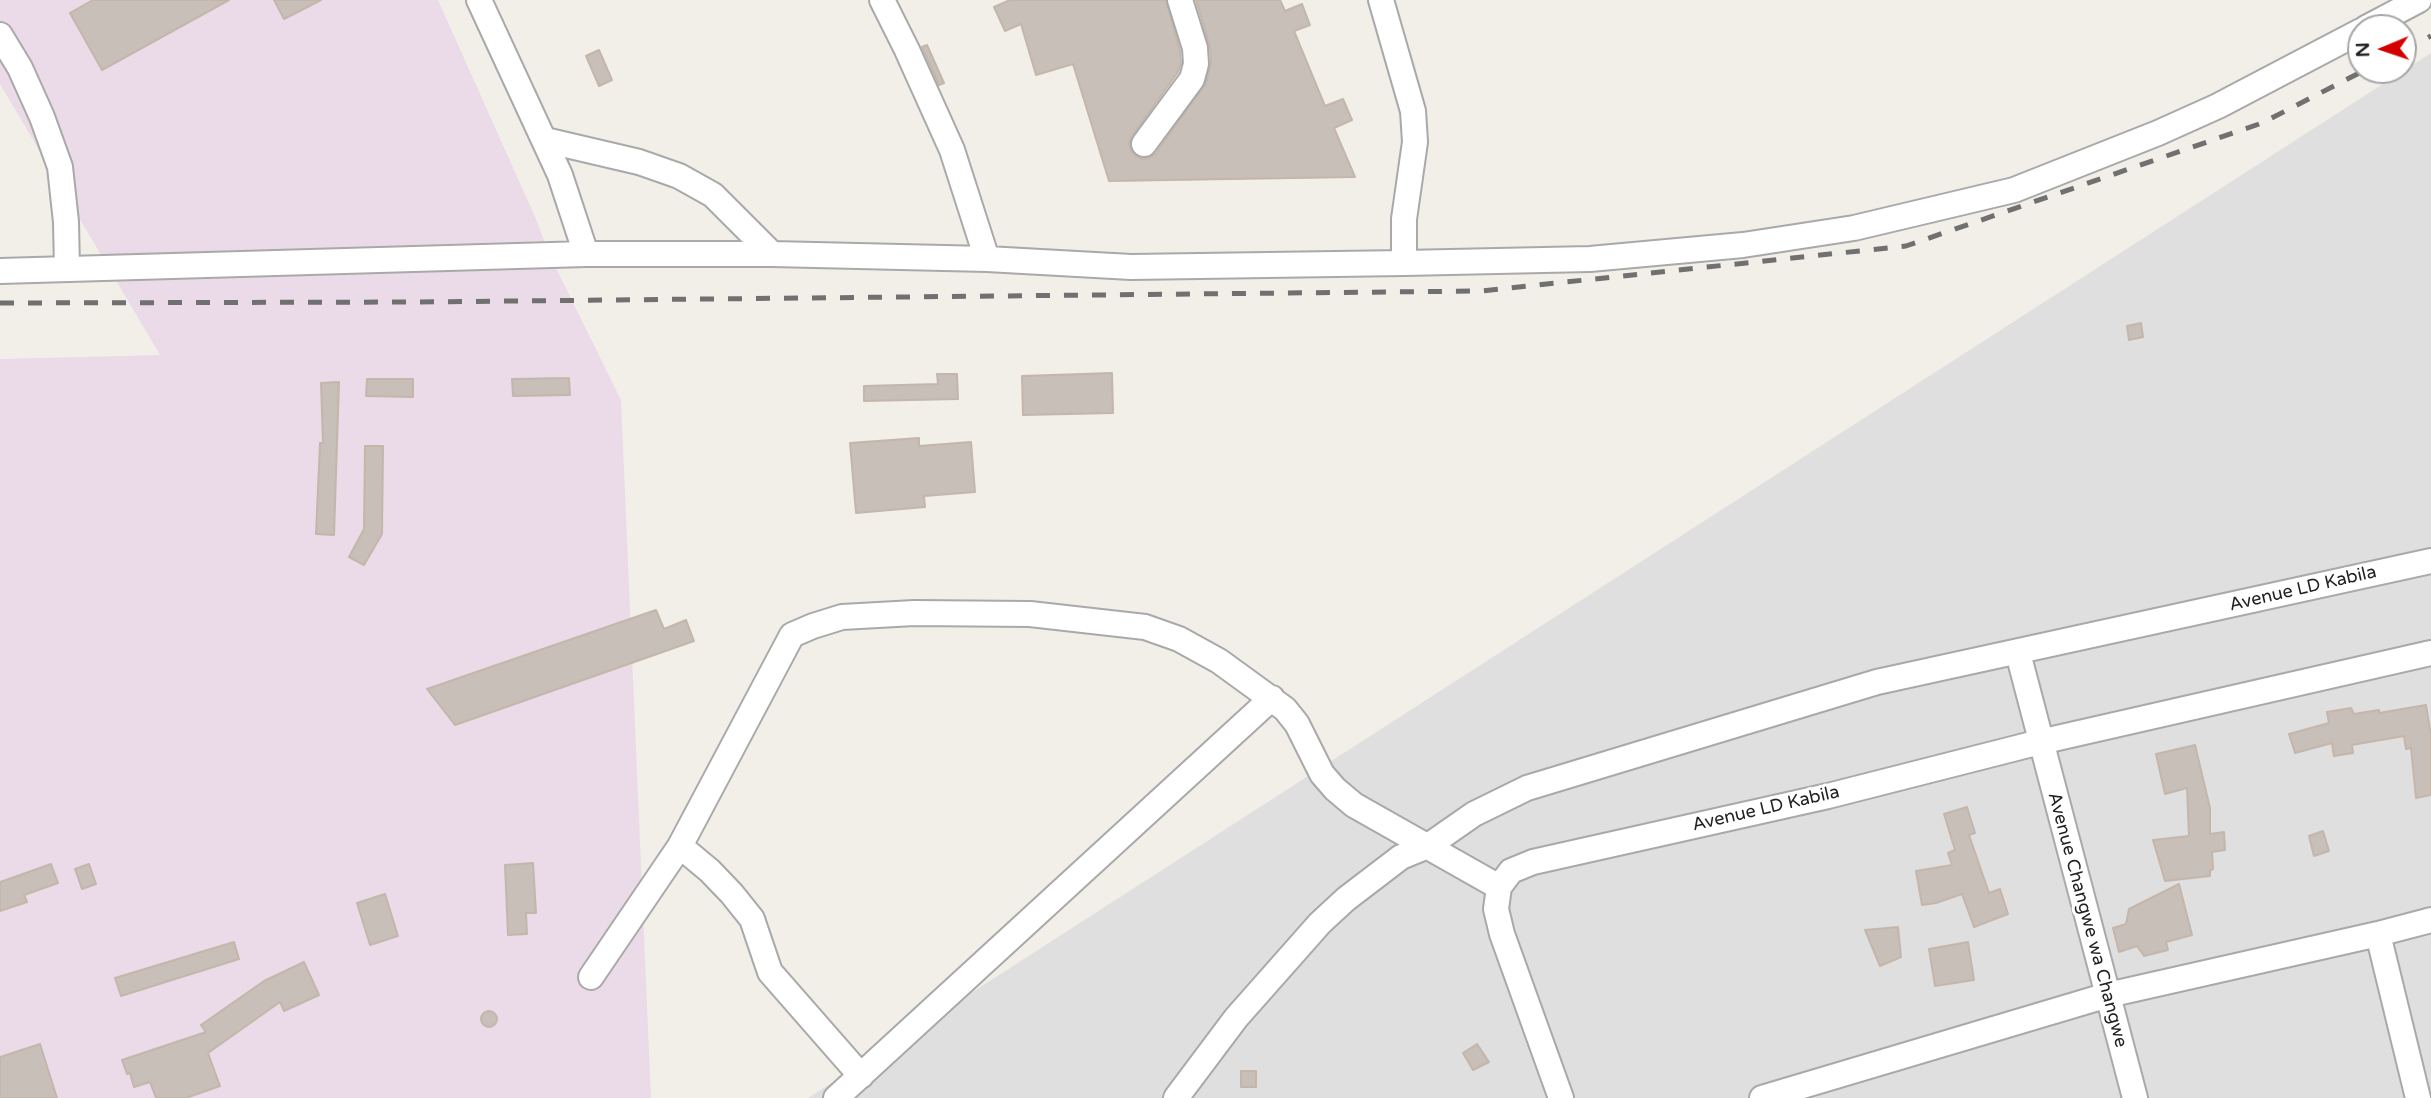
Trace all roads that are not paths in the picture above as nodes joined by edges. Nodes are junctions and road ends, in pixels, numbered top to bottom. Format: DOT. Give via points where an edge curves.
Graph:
graph roads {
  1 [pos="479,0"];
  2 [pos="881,0"];
  3 [pos="1180,0"];
  4 [pos="1381,0"];
  5 [pos="2419,0"];
  6 [pos="2392,14"];
  7 [pos="0,35"];
  8 [pos="2347,38"];
  9 [pos="545,140"];
  10 [pos="1144,144"];
  11 [pos="586,254"];
  12 [pos="772,254"];
  13 [pos="987,259"];
  14 [pos="1404,263"];
  15 [pos="67,269"];
  16 [pos="0,271"];
  17 [pos="2431,561"];
  18 [pos="2018,653"];
  19 [pos="2431,653"];
  20 [pos="1272,698"];
  21 [pos="2040,742"];
  22 [pos="680,846"];
  23 [pos="1428,846"];
  24 [pos="1499,887"];
  25 [pos="2431,919"];
  26 [pos="2378,934"];
  27 [pos="592,977"];
  28 [pos="2108,995"];
  29 [pos="861,1076"];
  30 [pos="836,1098"];
  31 [pos="1176,1098"];
  32 [pos="1561,1098"];
  33 [pos="1762,1098"];
  34 [pos="2135,1098"];
  35 [pos="2418,1098"];
  1 -- 9 [label="street"];
  2 -- 13 [label="street" via="952,150"];
  3 -- 10 [label="street" via="1196,64 1192,79"];
  4 -- 14 [label="street" via="1413,111 1415,142 1404,219"];
  5 -- 6 [label="street"];
  7 -- 15 [label="street" via="20,68 60,167"];
  8 -- 14 [label="street" via="2218,106 2014,190 1854,228 1743,244 1590,259"];
  9 -- 11 [label="street"];
  9 -- 12 [label="street" via="679,176 713,195"];
  11 -- 12 [label="street"];
  11 -- 15 [label="street"];
  12 -- 13 [label="street"];
  13 -- 14 [label="street" via="1132,267"];
  15 -- 16 [label="street"];
  17 -- 18 [label="street, Avenue LD Kabila"];
  18 -- 21 [label="street"];
  18 -- 23 [label="street, Avenue LD Kabila" via="1877,682 1527,788 1474,814"];
  19 -- 21 [label="street, Avenue LD Kabila"];
  20 -- 22 [label="street" via="1179,639 1145,627 1030,614 842,617 792,635"];
  20 -- 23 [label="street" via="1297,724 1322,774 1335,789"];
  20 -- 29 [label="street"];
  21 -- 24 [label="street, Avenue LD Kabila" via="1828,796 1533,862 1511,871"];
  21 -- 28 [label="street, Avenue Changwe wa Changwe"];
  22 -- 27 [label="street"];
  22 -- 29 [label="street" via="739,902 752,919 770,972"];
  23 -- 24 [label="street"];
  23 -- 31 [label="street, Avenue LD Kabila" via="1401,857 1371,878 1321,923 1236,1017"];
  24 -- 32 [label="street" via="1496,909 1502,934"];
  25 -- 26 [label="street"];
  26 -- 28 [label="street"];
  26 -- 35 [label="street"];
  28 -- 33 [label="street"];
  28 -- 34 [label="street, Avenue Changwe wa Changwe"];
  29 -- 30 [label="street"];
}
